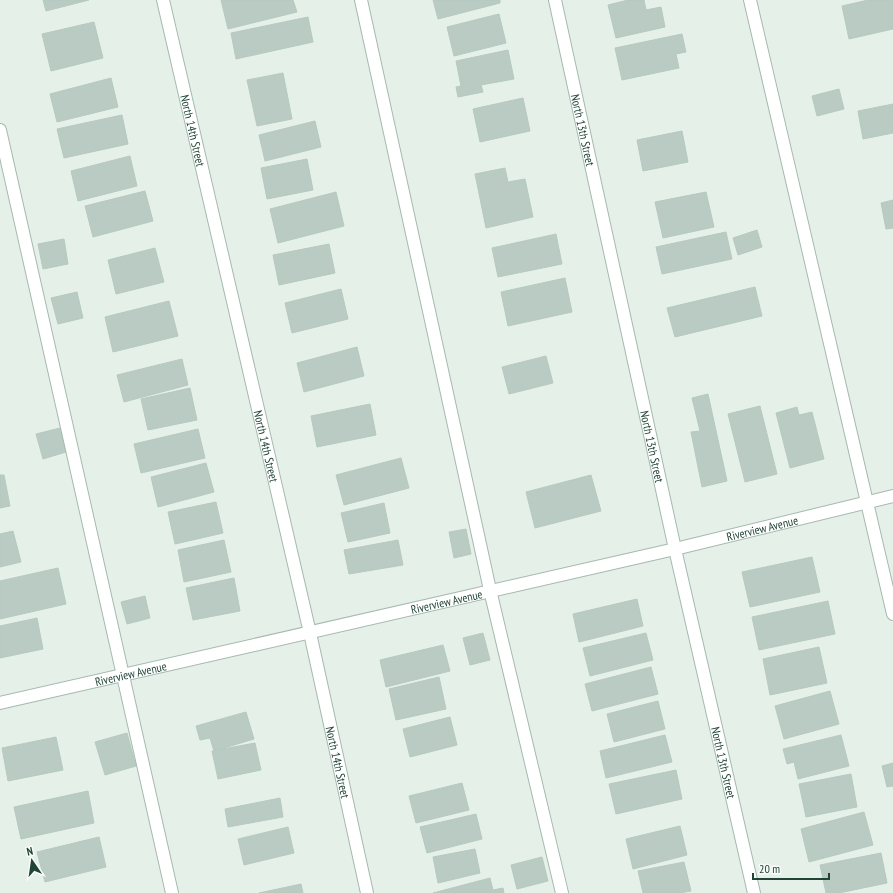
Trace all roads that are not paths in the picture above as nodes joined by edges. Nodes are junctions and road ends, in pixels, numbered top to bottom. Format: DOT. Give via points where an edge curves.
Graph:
graph roads {
  1 [pos="163,0"];
  2 [pos="361,0"];
  3 [pos="554,0"];
  4 [pos="750,0"];
  5 [pos="0,130"];
  6 [pos="893,496"];
  7 [pos="867,502"];
  8 [pos="675,549"];
  9 [pos="490,590"];
  10 [pos="893,614"];
  11 [pos="310,633"];
  12 [pos="123,674"];
  13 [pos="0,703"];
  14 [pos="172,893"];
  15 [pos="368,893"];
  16 [pos="562,893"];
  17 [pos="754,893"];
  1 -- 11 [label="street, North 14th Street"];
  2 -- 9 [label="street"];
  3 -- 8 [label="street, North 13th Street"];
  4 -- 7 [label="street"];
  5 -- 12 [label="street"];
  6 -- 7 [label="street, Riverview Avenue"];
  7 -- 8 [label="street, Riverview Avenue"];
  7 -- 10 [label="street"];
  8 -- 9 [label="street, Riverview Avenue"];
  8 -- 17 [label="street, North 13th Street"];
  9 -- 11 [label="street, Riverview Avenue"];
  9 -- 16 [label="street"];
  11 -- 12 [label="street, Riverview Avenue"];
  11 -- 15 [label="street, North 14th Street"];
  12 -- 13 [label="street, Riverview Avenue"];
  12 -- 14 [label="street"];
}
